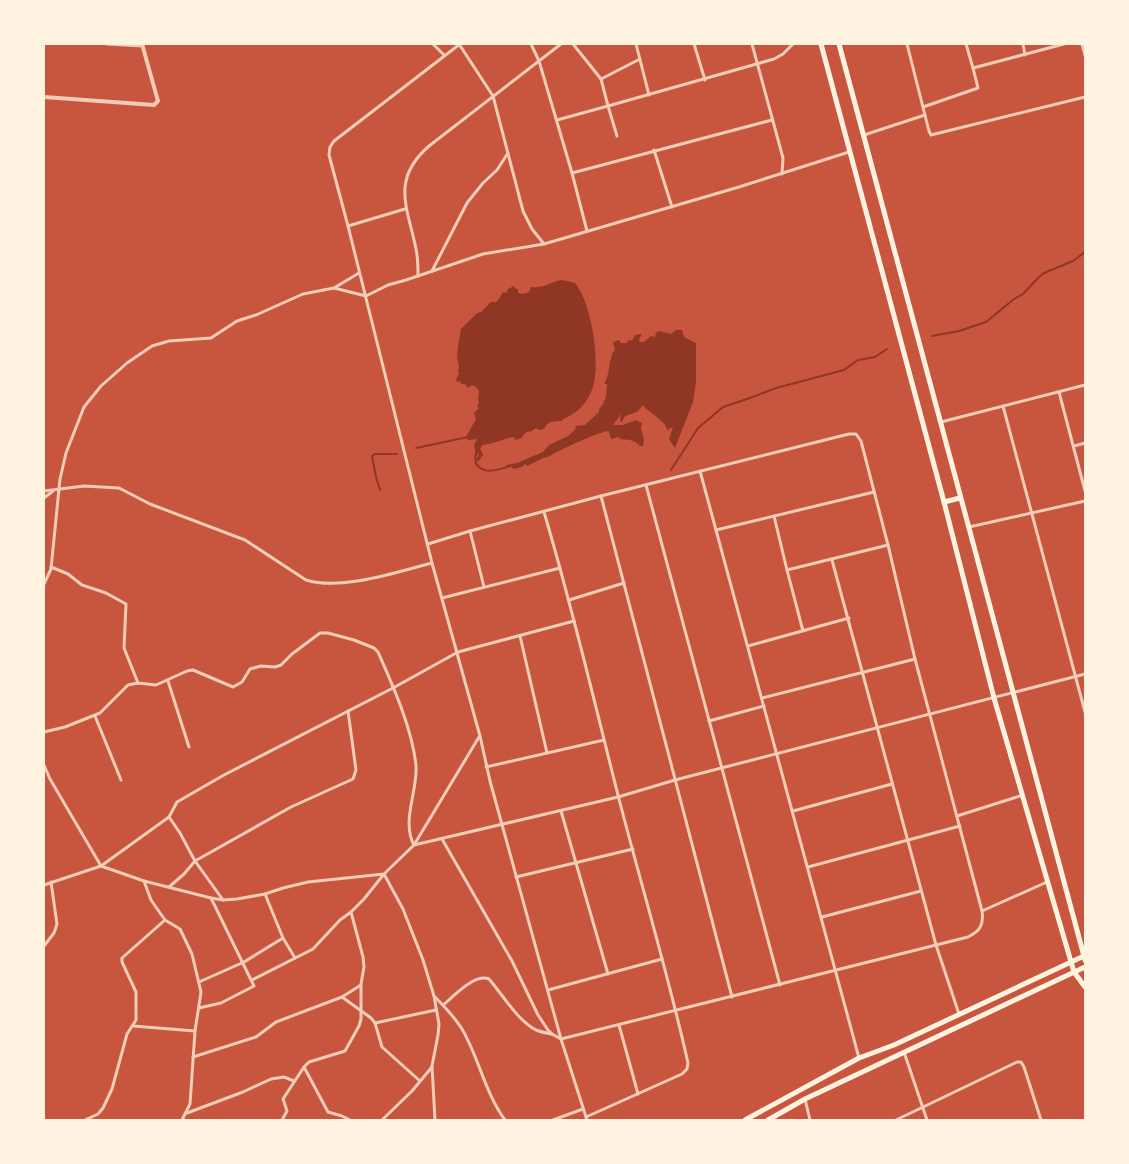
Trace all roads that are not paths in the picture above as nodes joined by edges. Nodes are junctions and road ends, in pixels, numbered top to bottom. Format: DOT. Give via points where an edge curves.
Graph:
graph roads {
  1 [pos="107,44"];
  2 [pos="433,44"];
  3 [pos="460,44"];
  4 [pos="531,44"];
  5 [pos="561,44"];
  6 [pos="573,44"];
  7 [pos="636,44"];
  8 [pos="694,44"];
  9 [pos="752,44"];
  10 [pos="793,44"];
  11 [pos="821,44"];
  12 [pos="839,44"];
  13 [pos="908,44"];
  14 [pos="966,44"];
  15 [pos="1023,44"];
  16 [pos="1064,44"];
  17 [pos="1082,44"];
  18 [pos="143,45"];
  19 [pos="1025,54"];
  20 [pos="444,55"];
  21 [pos="1085,55"];
  22 [pos="640,59"];
  23 [pos="539,61"];
  24 [pos="758,64"];
  25 [pos="973,68"];
  26 [pos="601,79"];
  27 [pos="705,80"];
  28 [pos="649,95"];
  29 [pos="493,96"];
  30 [pos="44,97"];
  31 [pos="1085,97"];
  32 [pos="608,106"];
  33 [pos="923,107"];
  34 [pos="925,115"];
  35 [pos="557,120"];
  36 [pos="772,120"];
  37 [pos="864,135"];
  38 [pos="616,136"];
  39 [pos="654,150"];
  40 [pos="850,151"];
  41 [pos="508,153"];
  42 [pos="572,174"];
  43 [pos="782,174"];
  44 [pos="672,206"];
  45 [pos="405,209"];
  46 [pos="348,226"];
  47 [pos="586,231"];
  48 [pos="544,244"];
  49 [pos="432,271"];
  50 [pos="360,272"];
  51 [pos="418,276"];
  52 [pos="334,288"];
  53 [pos="366,296"];
  54 [pos="1085,385"];
  55 [pos="1059,392"];
  56 [pos="1003,406"];
  57 [pos="940,422"];
  58 [pos="1085,443"];
  59 [pos="1074,446"];
  60 [pos="700,471"];
  61 [pos="646,485"];
  62 [pos="59,490"];
  63 [pos="44,491"];
  64 [pos="54,491"];
  65 [pos="1085,491"];
  66 [pos="874,492"];
  67 [pos="601,496"];
  68 [pos="44,498"];
  69 [pos="960,498"];
  70 [pos="1085,501"];
  71 [pos="944,502"];
  72 [pos="544,512"];
  73 [pos="1032,512"];
  74 [pos="774,516"];
  75 [pos="968,527"];
  76 [pos="716,530"];
  77 [pos="470,531"];
  78 [pos="428,544"];
  79 [pos="888,545"];
  80 [pos="832,560"];
  81 [pos="432,564"];
  82 [pos="51,567"];
  83 [pos="560,568"];
  84 [pos="787,570"];
  85 [pos="624,583"];
  86 [pos="44,584"];
  87 [pos="484,587"];
  88 [pos="442,598"];
  89 [pos="568,600"];
  90 [pos="848,618"];
  91 [pos="574,621"];
  92 [pos="803,630"];
  93 [pos="520,636"];
  94 [pos="748,646"];
  95 [pos="458,652"];
  96 [pos="915,659"];
  97 [pos="862,673"];
  98 [pos="1085,674"];
  99 [pos="1076,677"];
  100 [pos="168,680"];
  101 [pos="138,683"];
  102 [pos="393,688"];
  103 [pos="1014,694"];
  104 [pos="762,698"];
  105 [pos="994,698"];
  106 [pos="764,706"];
  107 [pos="348,711"];
  108 [pos="1085,712"];
  109 [pos="930,715"];
  110 [pos="95,716"];
  111 [pos="709,721"];
  112 [pos="877,727"];
  113 [pos="44,732"];
  114 [pos="480,736"];
  115 [pos="604,740"];
  116 [pos="189,747"];
  117 [pos="547,753"];
  118 [pos="777,754"];
  119 [pos="44,765"];
  120 [pos="486,768"];
  121 [pos="722,768"];
  122 [pos="121,780"];
  123 [pos="674,780"];
  124 [pos="892,784"];
  125 [pos="1023,795"];
  126 [pos="618,797"];
  127 [pos="561,811"];
  128 [pos="793,812"];
  129 [pos="957,816"];
  130 [pos="169,817"];
  131 [pos="503,825"];
  132 [pos="960,826"];
  133 [pos="442,838"];
  134 [pos="907,841"];
  135 [pos="414,844"];
  136 [pos="632,849"];
  137 [pos="195,861"];
  138 [pos="576,863"];
  139 [pos="101,866"];
  140 [pos="808,867"];
  141 [pos="384,874"];
  142 [pos="516,877"];
  143 [pos="144,880"];
  144 [pos="51,882"];
  145 [pos="1048,882"];
  146 [pos="44,885"];
  147 [pos="169,887"];
  148 [pos="921,891"];
  149 [pos="266,894"];
  150 [pos="211,898"];
  151 [pos="223,900"];
  152 [pos="982,911"];
  153 [pos="351,912"];
  154 [pos="822,917"];
  155 [pos="165,920"];
  156 [pos="283,938"];
  157 [pos="936,945"];
  158 [pos="44,946"];
  159 [pos="1085,957"];
  160 [pos="295,958"];
  161 [pos="662,960"];
  162 [pos="244,962"];
  163 [pos="1071,962"];
  164 [pos="1085,968"];
  165 [pos="836,970"];
  166 [pos="1074,972"];
  167 [pos="608,974"];
  168 [pos="252,980"];
  169 [pos="199,982"];
  170 [pos="361,984"];
  171 [pos="780,985"];
  172 [pos="1085,987"];
  173 [pos="548,990"];
  174 [pos="434,996"];
  175 [pos="342,997"];
  176 [pos="732,997"];
  177 [pos="443,1005"];
  178 [pos="200,1008"];
  179 [pos="362,1010"];
  180 [pos="436,1010"];
  181 [pos="676,1011"];
  182 [pos="959,1014"];
  183 [pos="375,1024"];
  184 [pos="619,1025"];
  185 [pos="133,1026"];
  186 [pos="195,1031"];
  187 [pos="552,1034"];
  188 [pos="562,1039"];
  189 [pos="903,1052"];
  190 [pos="193,1057"];
  191 [pos="859,1058"];
  192 [pos="432,1066"];
  193 [pos="304,1067"];
  194 [pos="294,1081"];
  195 [pos="420,1082"];
  196 [pos="638,1094"];
  197 [pos="804,1099"];
  198 [pos="924,1108"];
  199 [pos="584,1109"];
  200 [pos="186,1113"];
  201 [pos="587,1118"];
  202 [pos="85,1120"];
  203 [pos="182,1120"];
  204 [pos="282,1120"];
  205 [pos="350,1120"];
  206 [pos="382,1120"];
  207 [pos="435,1120"];
  208 [pos="505,1120"];
  209 [pos="553,1120"];
  210 [pos="745,1120"];
  211 [pos="768,1120"];
  212 [pos="810,1120"];
  213 [pos="896,1120"];
  214 [pos="927,1120"];
  215 [pos="1041,1120"];
  1 -- 18 [label="street"];
  2 -- 20 [label="street"];
  3 -- 20 [label="street"];
  3 -- 29 [label="street"];
  4 -- 23 [label="street"];
  5 -- 23 [label="street"];
  6 -- 26 [label="street"];
  7 -- 22 [label="street"];
  8 -- 27 [label="street"];
  9 -- 24 [label="street"];
  10 -- 24 [label="street" via="783,54"];
  11 -- 40 [label="main road"];
  12 -- 37 [label="main road"];
  13 -- 33 [label="street"];
  14 -- 25 [label="street"];
  15 -- 19 [label="street"];
  16 -- 19 [label="street"];
  17 -- 21 [label="street"];
  18 -- 30 [label="street" via="158,101 154,105"];
  19 -- 25 [label="street"];
  20 -- 46 [label="street" via="330,147 329,155"];
  22 -- 26 [label="street"];
  22 -- 28 [label="street"];
  23 -- 29 [label="street"];
  23 -- 35 [label="street"];
  24 -- 27 [label="street"];
  24 -- 36 [label="street"];
  25 -- 33 [label="street" via="978,88"];
  26 -- 32 [label="street"];
  27 -- 28 [label="street"];
  28 -- 32 [label="street"];
  29 -- 41 [label="street"];
  29 -- 45 [label="street" via="422,152 407,180"];
  31 -- 34 [label="street" via="936,135 928,131"];
  32 -- 35 [label="street"];
  32 -- 38 [label="street"];
  33 -- 34 [label="street"];
  34 -- 37 [label="street"];
  35 -- 42 [label="street"];
  36 -- 39 [label="street"];
  36 -- 43 [label="street" via="783,158"];
  37 -- 57 [label="main road"];
  39 -- 42 [label="street"];
  39 -- 44 [label="street"];
  40 -- 43 [label="street"];
  40 -- 71 [label="main road"];
  41 -- 48 [label="street" via="523,211"];
  41 -- 49 [label="street" via="467,202"];
  42 -- 47 [label="street"];
  43 -- 44 [label="street"];
  44 -- 47 [label="street"];
  45 -- 46 [label="street"];
  45 -- 51 [label="street" via="416,248"];
  46 -- 50 [label="street"];
  47 -- 48 [label="street"];
  48 -- 49 [label="street" via="483,254"];
  49 -- 51 [label="street"];
  50 -- 52 [label="street"];
  50 -- 53 [label="street"];
  51 -- 53 [label="street" via="388,284"];
  52 -- 53 [label="street"];
  52 -- 62 [label="street" via="302,294 232,324 211,338 155,344 126,363 84,407 62,466"];
  53 -- 78 [label="street"];
  54 -- 55 [label="street"];
  55 -- 56 [label="street"];
  55 -- 59 [label="street"];
  56 -- 57 [label="street"];
  56 -- 73 [label="street"];
  57 -- 69 [label="main road"];
  58 -- 59 [label="street"];
  59 -- 65 [label="street"];
  60 -- 61 [label="street"];
  60 -- 66 [label="street" via="856,434 861,441"];
  60 -- 76 [label="street"];
  61 -- 67 [label="street"];
  61 -- 111 [label="street"];
  62 -- 64 [label="street"];
  62 -- 81 [label="street" via="95,486 119,488 150,504 245,540 313,583 346,583"];
  62 -- 82 [label="street"];
  63 -- 64 [label="street"];
  64 -- 68 [label="street"];
  66 -- 74 [label="street"];
  66 -- 79 [label="street"];
  67 -- 72 [label="street"];
  67 -- 85 [label="street"];
  69 -- 71 [label="main road"];
  69 -- 75 [label="main road"];
  70 -- 73 [label="street"];
  71 -- 105 [label="main road"];
  72 -- 77 [label="street"];
  72 -- 83 [label="street"];
  73 -- 75 [label="street"];
  73 -- 99 [label="street"];
  74 -- 76 [label="street"];
  74 -- 84 [label="street"];
  75 -- 103 [label="main road"];
  76 -- 94 [label="street"];
  77 -- 78 [label="street"];
  77 -- 87 [label="street"];
  78 -- 81 [label="street"];
  79 -- 80 [label="street"];
  79 -- 96 [label="street"];
  80 -- 84 [label="street"];
  80 -- 90 [label="street"];
  81 -- 88 [label="street"];
  82 -- 86 [label="street"];
  82 -- 101 [label="street" via="126,604 124,648"];
  83 -- 87 [label="street"];
  83 -- 89 [label="street"];
  84 -- 92 [label="street"];
  85 -- 89 [label="street"];
  85 -- 123 [label="street"];
  87 -- 88 [label="street"];
  88 -- 95 [label="street"];
  89 -- 91 [label="street"];
  90 -- 92 [label="street"];
  90 -- 97 [label="street"];
  91 -- 93 [label="street"];
  91 -- 115 [label="street"];
  92 -- 94 [label="street"];
  93 -- 95 [label="street"];
  93 -- 117 [label="street"];
  94 -- 104 [label="street"];
  95 -- 102 [label="street"];
  95 -- 114 [label="street"];
  96 -- 97 [label="street"];
  96 -- 109 [label="street"];
  97 -- 104 [label="street"];
  97 -- 112 [label="street"];
  98 -- 99 [label="street"];
  99 -- 103 [label="street"];
  99 -- 108 [label="street"];
  100 -- 101 [label="street" via="156,685"];
  100 -- 102 [label="street" via="192,670 233,687 242,682 250,669 278,666 311,638 328,633 374,648"];
  100 -- 116 [label="street"];
  101 -- 110 [label="street" via="128,685"];
  102 -- 107 [label="street"];
  102 -- 135 [label="street" via="416,764 408,830"];
  103 -- 105 [label="street"];
  103 -- 159 [label="main road"];
  104 -- 106 [label="street"];
  105 -- 109 [label="street"];
  105 -- 125 [label="main road"];
  106 -- 111 [label="street"];
  106 -- 118 [label="street"];
  107 -- 130 [label="street" via="177,802"];
  107 -- 137 [label="street" via="356,770 354,779 292,807"];
  109 -- 112 [label="street"];
  109 -- 129 [label="street"];
  110 -- 113 [label="street"];
  110 -- 122 [label="street"];
  111 -- 121 [label="street"];
  112 -- 118 [label="street"];
  112 -- 124 [label="street"];
  114 -- 120 [label="street"];
  114 -- 135 [label="street"];
  115 -- 117 [label="street"];
  115 -- 126 [label="street"];
  117 -- 120 [label="street"];
  118 -- 121 [label="street"];
  118 -- 128 [label="street"];
  119 -- 139 [label="street"];
  120 -- 131 [label="street"];
  121 -- 123 [label="street"];
  121 -- 171 [label="street"];
  123 -- 126 [label="street"];
  123 -- 176 [label="street"];
  124 -- 128 [label="street"];
  124 -- 134 [label="street"];
  125 -- 129 [label="street"];
  125 -- 145 [label="main road"];
  126 -- 127 [label="street"];
  126 -- 136 [label="street"];
  127 -- 131 [label="street"];
  127 -- 138 [label="street"];
  128 -- 140 [label="street"];
  129 -- 132 [label="street"];
  130 -- 137 [label="street"];
  130 -- 139 [label="street"];
  131 -- 133 [label="street"];
  131 -- 142 [label="street"];
  132 -- 134 [label="street"];
  132 -- 152 [label="street"];
  133 -- 135 [label="street"];
  133 -- 187 [label="street"];
  134 -- 140 [label="street"];
  134 -- 148 [label="street"];
  135 -- 141 [label="street"];
  136 -- 138 [label="street"];
  136 -- 161 [label="street"];
  137 -- 147 [label="street"];
  137 -- 151 [label="street"];
  138 -- 142 [label="street"];
  138 -- 167 [label="street"];
  139 -- 143 [label="street"];
  139 -- 144 [label="street"];
  140 -- 154 [label="street"];
  141 -- 149 [label="street" via="308,882"];
  141 -- 153 [label="street"];
  141 -- 174 [label="street" via="403,909"];
  142 -- 173 [label="street"];
  143 -- 147 [label="street"];
  143 -- 155 [label="street" via="151,900"];
  144 -- 146 [label="street"];
  144 -- 158 [label="street" via="57,924"];
  145 -- 152 [label="street"];
  145 -- 163 [label="main road"];
  147 -- 150 [label="street"];
  148 -- 154 [label="street"];
  148 -- 157 [label="street"];
  149 -- 151 [label="street"];
  149 -- 156 [label="street"];
  150 -- 151 [label="street"];
  150 -- 162 [label="street"];
  152 -- 157 [label="street" via="984,922 974,934"];
  153 -- 160 [label="street" via="313,949"];
  153 -- 170 [label="street" via="363,957"];
  154 -- 165 [label="street"];
  155 -- 169 [label="street" via="180,929 192,954"];
  155 -- 185 [label="street" via="122,958 136,992 137,1013"];
  156 -- 160 [label="street"];
  156 -- 162 [label="street"];
  157 -- 165 [label="street"];
  157 -- 182 [label="street"];
  159 -- 163 [label="main road"];
  160 -- 168 [label="street"];
  161 -- 167 [label="street"];
  161 -- 181 [label="street"];
  162 -- 168 [label="street"];
  162 -- 169 [label="street"];
  163 -- 166 [label="main road"];
  163 -- 182 [label="main road"];
  164 -- 166 [label="main road"];
  165 -- 171 [label="street"];
  165 -- 191 [label="street"];
  166 -- 172 [label="main road"];
  166 -- 189 [label="main road"];
  167 -- 173 [label="street"];
  168 -- 178 [label="street" via="254,987 221,1003"];
  169 -- 178 [label="street"];
  170 -- 175 [label="street"];
  170 -- 179 [label="street"];
  171 -- 176 [label="street"];
  173 -- 188 [label="street"];
  174 -- 177 [label="street"];
  174 -- 180 [label="street"];
  175 -- 179 [label="street"];
  175 -- 190 [label="street" via="276,1022 256,1037"];
  176 -- 181 [label="street"];
  177 -- 187 [label="street" via="474,980 484,977 530,1026"];
  177 -- 208 [label="street" via="462,1029"];
  178 -- 186 [label="street"];
  179 -- 183 [label="street"];
  179 -- 193 [label="street" via="359,1026 345,1051 312,1060"];
  180 -- 183 [label="street"];
  180 -- 192 [label="street" via="438,1036"];
  181 -- 184 [label="street"];
  181 -- 196 [label="street" via="687,1069"];
  182 -- 191 [label="main road"];
  183 -- 195 [label="street" via="382,1046"];
  184 -- 188 [label="street"];
  184 -- 196 [label="street"];
  185 -- 186 [label="street"];
  185 -- 202 [label="street" via="127,1034 112,1089 103,1108"];
  186 -- 190 [label="street"];
  187 -- 188 [label="street"];
  188 -- 199 [label="street"];
  189 -- 197 [label="main road"];
  189 -- 198 [label="street"];
  190 -- 200 [label="street" via="190,1104"];
  191 -- 210 [label="main road"];
  192 -- 195 [label="street"];
  192 -- 207 [label="street"];
  193 -- 194 [label="street"];
  193 -- 205 [label="street" via="328,1112"];
  194 -- 200 [label="street" via="284,1077 271,1079"];
  194 -- 204 [label="street" via="283,1099 287,1111"];
  195 -- 206 [label="street"];
  196 -- 201 [label="street"];
  197 -- 211 [label="main road"];
  197 -- 212 [label="street"];
  198 -- 213 [label="street"];
  198 -- 214 [label="street"];
  198 -- 215 [label="street" via="1021,1062"];
  199 -- 201 [label="street"];
  199 -- 209 [label="street"];
  200 -- 203 [label="street"];
}
